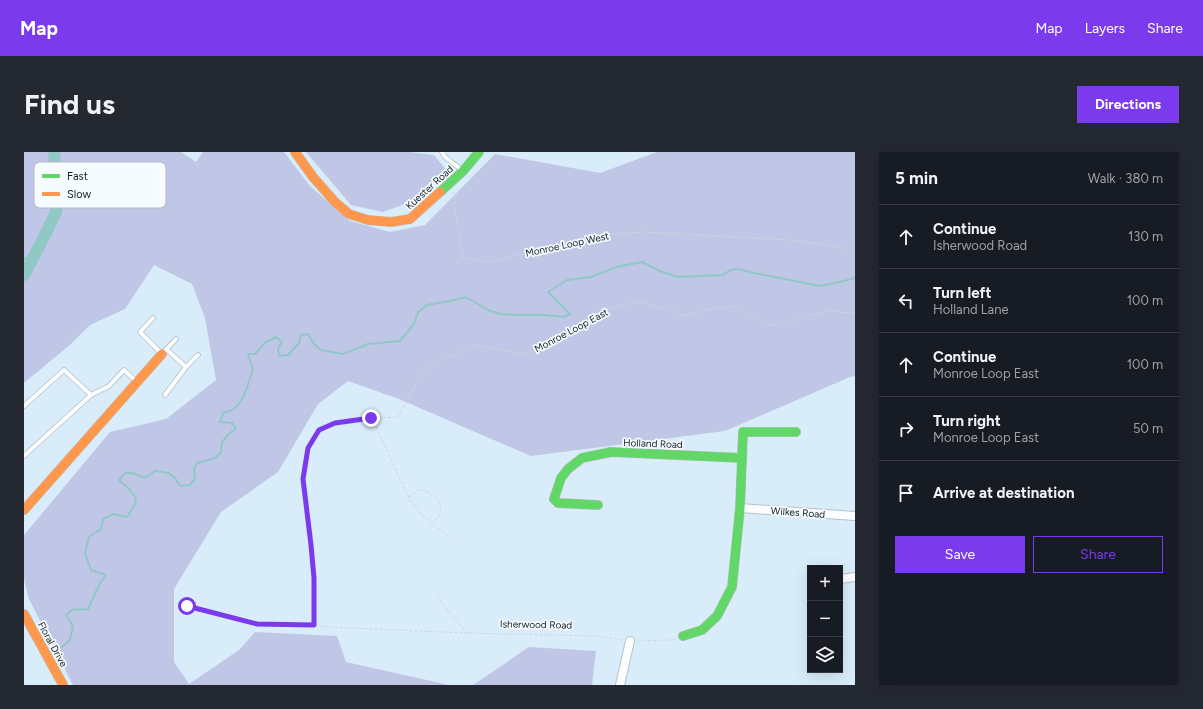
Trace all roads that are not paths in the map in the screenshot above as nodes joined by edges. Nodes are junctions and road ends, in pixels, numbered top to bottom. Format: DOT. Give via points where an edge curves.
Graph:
graph roads {
  1 [pos="295,152"];
  2 [pos="442,152"];
  3 [pos="478,152"];
  4 [pos="463,171"];
  5 [pos="153,318"];
  6 [pos="176,339"];
  7 [pos="164,351"];
  8 [pos="198,354"];
  9 [pos="186,367"];
  10 [pos="138,382"];
  11 [pos="91,395"];
  12 [pos="165,395"];
  13 [pos="24,406"];
  14 [pos="796,432"];
  15 [pos="24,456"];
  16 [pos="742,458"];
  17 [pos="598,505"];
  18 [pos="740,508"];
  19 [pos="24,510"];
  20 [pos="855,516"];
  21 [pos="855,577"];
  22 [pos="843,579"];
  23 [pos="24,614"];
  24 [pos="683,636"];
  25 [pos="630,641"];
  26 [pos="63,685"];
  27 [pos="620,685"];
  1 -- 4 [label="street, Kuester Road" via="335,202 349,214 368,220 391,222 410,219"];
  2 -- 4 [label="lane"];
  3 -- 4 [label="street, Kuester Road"];
  5 -- 7 [label="lane" via="140,332"];
  6 -- 7 [label="lane"];
  7 -- 9 [label="lane"];
  7 -- 10 [label="street"];
  8 -- 9 [label="lane"];
  9 -- 12 [label="lane"];
  10 -- 11 [label="lane" via="124,370 109,386"];
  10 -- 19 [label="street"];
  11 -- 13 [label="lane" via="64,370"];
  11 -- 15 [label="lane"];
  14 -- 16 [label="street" via="743,432"];
  16 -- 17 [label="street, Holland Road" via="611,452 582,458 561,478 554,499 558,503"];
  16 -- 18 [label="street"];
  18 -- 20 [label="street, Wilkes Road"];
  18 -- 24 [label="street" via="732,588 717,616 702,630"];
  21 -- 22 [label="street"];
  23 -- 26 [label="street, Floral Drive"];
  25 -- 27 [label="street"];
}
